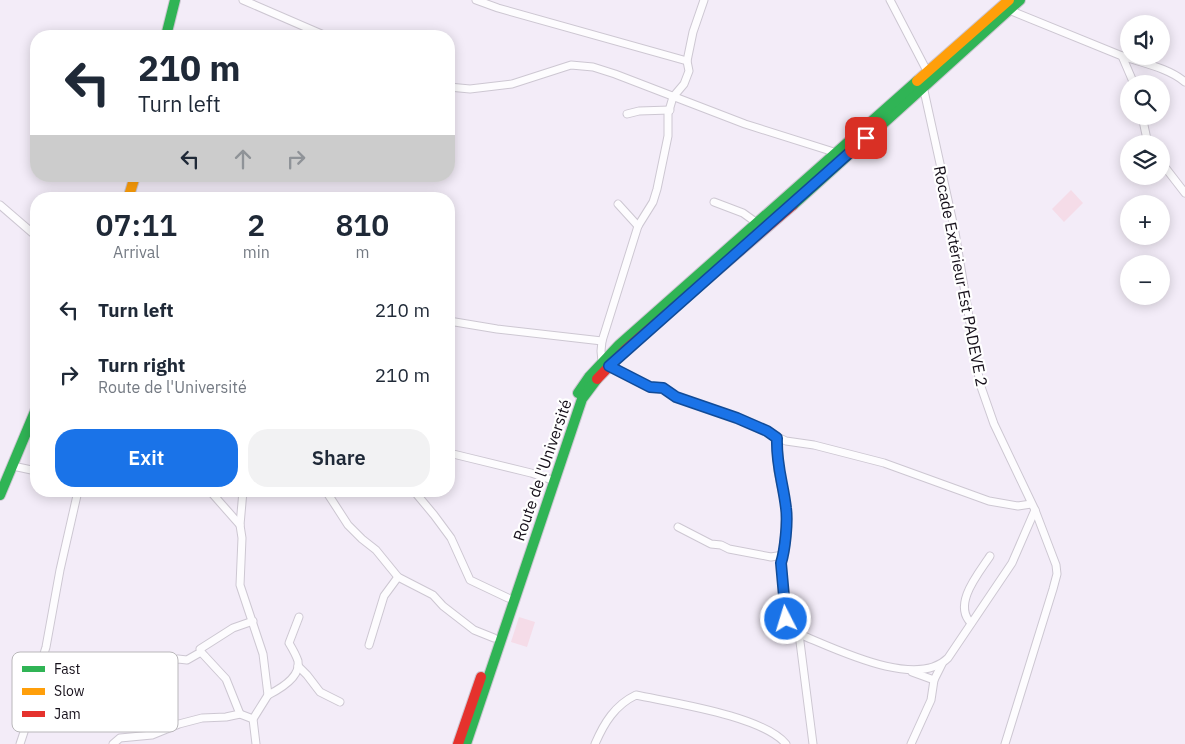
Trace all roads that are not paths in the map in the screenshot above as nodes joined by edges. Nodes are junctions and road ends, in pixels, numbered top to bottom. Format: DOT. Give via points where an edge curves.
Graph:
graph roads {
  1 [pos="176,0"];
  2 [pos="243,0"];
  3 [pos="476,0"];
  4 [pos="704,0"];
  5 [pos="890,0"];
  6 [pos="1020,0"];
  7 [pos="1009,5"];
  8 [pos="168,30"];
  9 [pos="312,30"];
  10 [pos="1120,55"];
  11 [pos="687,61"];
  12 [pos="1150,65"];
  13 [pos="928,73"];
  14 [pos="1185,82"];
  15 [pos="923,86"];
  16 [pos="455,88"];
  17 [pos="673,97"];
  18 [pos="670,110"];
  19 [pos="627,114"];
  20 [pos="837,153"];
  21 [pos="1170,174"];
  22 [pos="1185,194"];
  23 [pos="714,202"];
  24 [pos="0,204"];
  25 [pos="618,204"];
  26 [pos="757,223"];
  27 [pos="638,226"];
  28 [pos="30,231"];
  29 [pos="455,322"];
  30 [pos="650,324"];
  31 [pos="602,341"];
  32 [pos="606,364"];
  33 [pos="30,424"];
  34 [pos="777,438"];
  35 [pos="455,454"];
  36 [pos="13,466"];
  37 [pos="30,470"];
  38 [pos="549,479"];
  39 [pos="0,495"];
  40 [pos="77,497"];
  41 [pos="215,497"];
  42 [pos="242,497"];
  43 [pos="330,497"];
  44 [pos="419,497"];
  45 [pos="422,500"];
  46 [pos="1033,507"];
  47 [pos="240,525"];
  48 [pos="678,527"];
  49 [pos="783,555"];
  50 [pos="990,556"];
  51 [pos="398,577"];
  52 [pos="508,598"];
  53 [pos="298,617"];
  54 [pos="253,622"];
  55 [pos="971,623"];
  56 [pos="799,634"];
  57 [pos="494,638"];
  58 [pos="369,645"];
  59 [pos="44,652"];
  60 [pos="201,652"];
  61 [pos="178,659"];
  62 [pos="942,664"];
  63 [pos="298,666"];
  64 [pos="906,670"];
  65 [pos="934,680"];
  66 [pos="268,695"];
  67 [pos="340,702"];
  68 [pos="240,714"];
  69 [pos="253,719"];
  70 [pos="178,724"];
  71 [pos="24,732"];
  72 [pos="159,732"];
  73 [pos="20,744"];
  74 [pos="113,744"];
  75 [pos="256,744"];
  76 [pos="458,744"];
  77 [pos="466,744"];
  78 [pos="596,744"];
  79 [pos="786,744"];
  80 [pos="813,744"];
  81 [pos="911,744"];
  82 [pos="1005,744"];
  1 -- 8 [label="main road"];
  2 -- 9 [label="street"];
  3 -- 11 [label="street"];
  4 -- 11 [label="street"];
  5 -- 13 [label="street"];
  6 -- 7 [label="main road, Route de l'Université"];
  7 -- 10 [label="street"];
  7 -- 13 [label="main road, Route de l'Université" via="970,33"];
  7 -- 15 [label="main road, Route de l'Université"];
  11 -- 17 [label="street" via="687,78"];
  12 -- 14 [label="street"];
  13 -- 20 [label="main road, Route de l'Université"];
  15 -- 30 [label="main road, Route de l'Université"];
  15 -- 46 [label="street, Rocade Extérieur Est PADEVE 2" via="955,232 980,384 994,424"];
  16 -- 17 [label="street" via="512,84 571,65 593,67"];
  17 -- 18 [label="street"];
  17 -- 20 [label="street"];
  18 -- 19 [label="street"];
  18 -- 27 [label="street" via="657,189"];
  20 -- 26 [label="main road, Route de l'Université"];
  21 -- 22 [label="street"];
  23 -- 26 [label="street" via="743,213"];
  24 -- 28 [label="street"];
  25 -- 27 [label="street"];
  26 -- 30 [label="main road, Route de l'Université"];
  27 -- 31 [label="street"];
  29 -- 31 [label="street"];
  30 -- 32 [label="main road, Route de l'Université"];
  31 -- 32 [label="street" via="601,351"];
  32 -- 34 [label="street" via="650,387 663,388 676,397 737,418"];
  32 -- 38 [label="main road, Route de l'Université" via="589,377 576,397"];
  32 -- 77 [label="main road, Route de l'Université" via="582,399"];
  33 -- 36 [label="main road"];
  34 -- 46 [label="street" via="884,463 989,501"];
  34 -- 49 [label="street" via="776,456 786,510"];
  35 -- 38 [label="street"];
  36 -- 37 [label="street"];
  36 -- 39 [label="main road"];
  38 -- 52 [label="main road, Route de l'Université"];
  40 -- 59 [label="street"];
  41 -- 47 [label="street"];
  42 -- 47 [label="street"];
  43 -- 51 [label="street" via="348,525 376,550"];
  44 -- 45 [label="street"];
  45 -- 52 [label="street" via="451,538 470,580"];
  46 -- 55 [label="street" via="1012,563"];
  46 -- 82 [label="street, Rocade Extérieur Est PADEVE 2" via="1053,555 1057,574"];
  47 -- 54 [label="street" via="240,585"];
  48 -- 49 [label="street" via="729,550 771,557"];
  49 -- 56 [label="street" via="786,619"];
  50 -- 55 [label="street" via="964,601 964,610"];
  51 -- 57 [label="street" via="434,595 474,630"];
  51 -- 58 [label="street" via="384,596"];
  52 -- 57 [label="main road, Route de l'Université"];
  53 -- 63 [label="street" via="289,642"];
  54 -- 60 [label="street" via="219,636 200,649"];
  54 -- 66 [label="street" via="263,654"];
  55 -- 62 [label="street"];
  56 -- 64 [label="street" via="869,661"];
  56 -- 80 [label="street"];
  57 -- 76 [label="main road, Route de l'Université"];
  60 -- 61 [label="street" via="187,660"];
  60 -- 68 [label="street" via="226,679"];
  62 -- 64 [label="street"];
  62 -- 65 [label="street"];
  63 -- 66 [label="street" via="286,685"];
  63 -- 67 [label="street" via="320,692"];
  64 -- 65 [label="street"];
  65 -- 81 [label="street" via="932,700"];
  66 -- 69 [label="street"];
  68 -- 69 [label="street"];
  68 -- 70 [label="street"];
  69 -- 75 [label="street"];
  71 -- 73 [label="street"];
  72 -- 74 [label="street" via="120,738"];
  78 -- 79 [label="street" via="601,730 618,706 636,695 725,714 781,737"];
}
